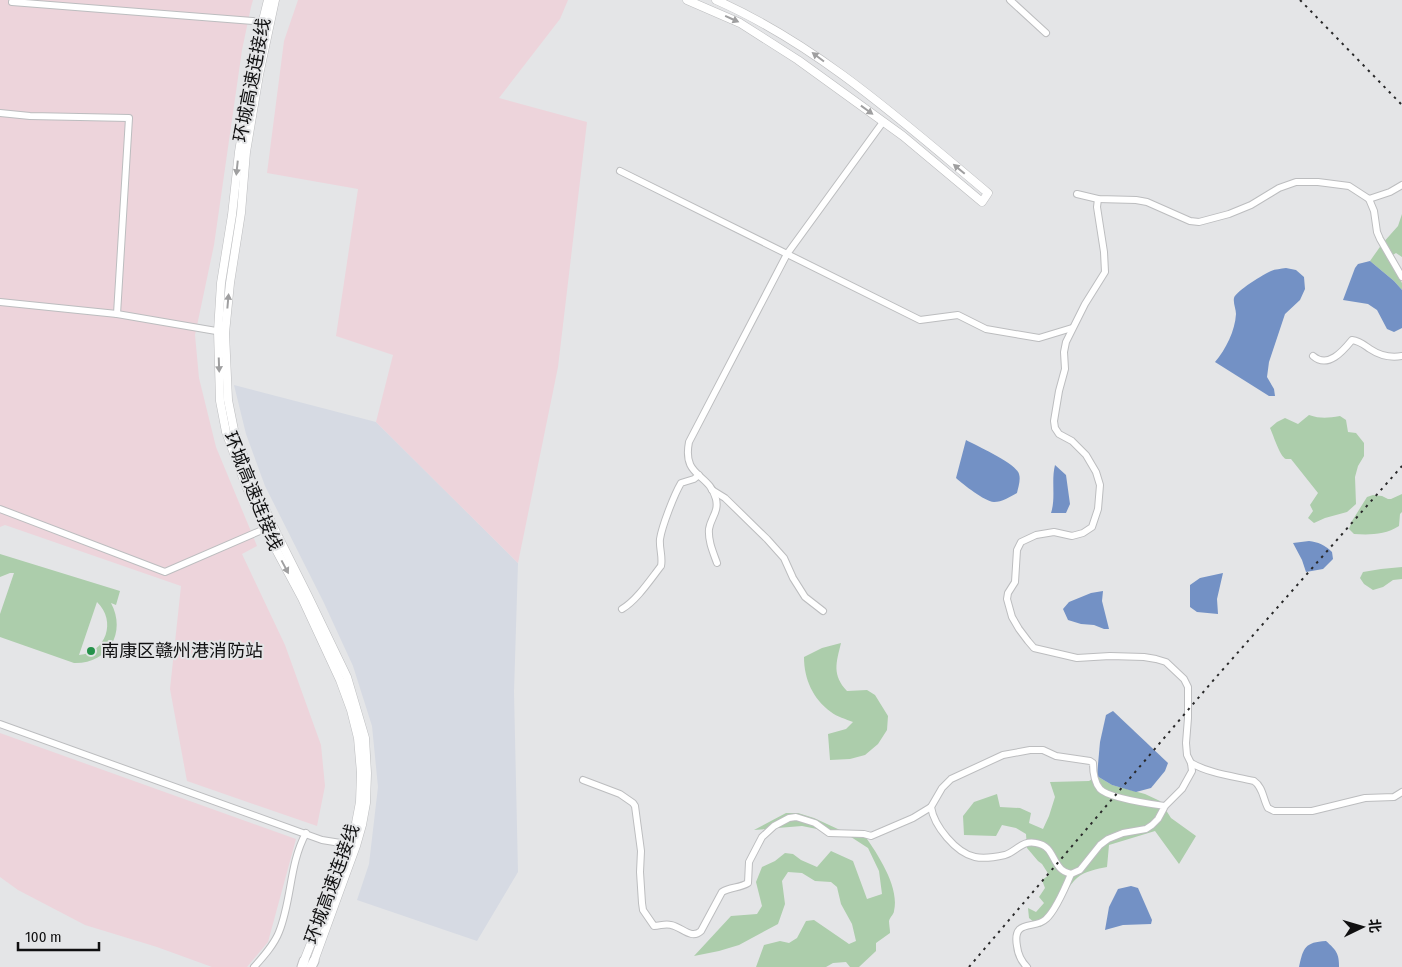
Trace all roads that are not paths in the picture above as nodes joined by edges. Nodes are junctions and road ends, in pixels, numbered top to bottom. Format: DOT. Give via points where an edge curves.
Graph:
graph roads {
  1 [pos="268,0"];
  2 [pos="275,0"];
  3 [pos="687,0"];
  4 [pos="716,0"];
  5 [pos="1010,0"];
  6 [pos="12,2"];
  7 [pos="69,3"];
  8 [pos="266,22"];
  9 [pos="1046,32"];
  10 [pos="0,113"];
  11 [pos="883,122"];
  12 [pos="620,171"];
  13 [pos="1402,184"];
  14 [pos="1077,194"];
  15 [pos="1098,199"];
  16 [pos="1368,199"];
  17 [pos="787,254"];
  18 [pos="1402,277"];
  19 [pos="0,302"];
  20 [pos="117,314"];
  21 [pos="1072,328"];
  22 [pos="221,332"];
  23 [pos="1313,356"];
  24 [pos="1402,356"];
  25 [pos="699,475"];
  26 [pos="711,490"];
  27 [pos="0,509"];
  28 [pos="273,526"];
  29 [pos="265,529"];
  30 [pos="717,563"];
  31 [pos="622,609"];
  32 [pos="823,611"];
  33 [pos="0,724"];
  34 [pos="1192,763"];
  35 [pos="583,780"];
  36 [pos="1402,792"];
  37 [pos="1165,806"];
  38 [pos="931,807"];
  39 [pos="306,833"];
  40 [pos="353,845"];
  41 [pos="1071,874"];
  42 [pos="308,964"];
  43 [pos="254,967"];
  44 [pos="1027,967"];
  1 -- 8 [label="main road, 环城高速连接线"];
  2 -- 8 [label="main road, 环城高速连接线"];
  3 -- 11 [label="main road, one-way" via="740,23 798,60"];
  11 -- 4 [label="main road, one-way" via="982,202 988,193 900,119 807,49 746,13"];
  5 -- 9 [label="street"];
  6 -- 7 [label="street"];
  7 -- 8 [label="street"];
  8 -- 22 [label="main road, 环城高速连接线" via="246,152 241,213"];
  10 -- 20 [label="street" via="129,118"];
  11 -- 17 [label="street"];
  12 -- 17 [label="street"];
  13 -- 16 [label="street"];
  14 -- 15 [label="street"];
  15 -- 16 [label="street" via="1147,202 1199,222 1251,206 1279,188 1296,182 1349,186"];
  15 -- 21 [label="street" via="1105,272"];
  16 -- 18 [label="street" via="1380,240"];
  17 -- 21 [label="street" via="920,320 958,315 986,329 1039,338"];
  17 -- 25 [label="street" via="689,442 688,463"];
  19 -- 20 [label="street"];
  20 -- 22 [label="street"];
  21 -- 34 [label="street" via="1064,352 1065,369 1055,428 1086,455 1096,472 1100,485 1098,509 1092,526 1083,533 1072,536 1054,532 1021,542 1017,550 1015,582 1008,593 1008,608 1034,648 1077,658 1144,657 1166,662 1188,687 1186,744 1187,756"];
  22 -- 28 [label="main road, 环城高速连接线" via="234,430"];
  22 -- 29 [label="main road, 环城高速连接线, one-way" via="220,402 226,432"];
  23 -- 24 [label="street" via="1331,360 1355,340 1380,354"];
  25 -- 26 [label="street"];
  25 -- 31 [label="street" via="681,483 677,491 660,538 661,566 636,598"];
  26 -- 30 [label="street" via="717,509 710,529 710,544"];
  26 -- 32 [label="street" via="724,498 767,539 784,558 806,597"];
  27 -- 29 [label="street" via="165,572"];
  28 -- 29 [label="street"];
  28 -- 40 [label="main road, 环城高速连接线" via="347,677 365,738 366,803 362,826"];
  29 -- 40 [label="main road, 环城高速连接线, one-way" via="302,598 351,710 358,738 361,773"];
  33 -- 39 [label="street"];
  34 -- 36 [label="street" via="1214,773 1254,781 1261,788 1268,808 1274,811 1312,811 1365,798 1394,797"];
  34 -- 37 [label="street" via="1192,771 1185,784"];
  35 -- 38 [label="street" via="620,794 633,803 641,851 643,910 654,926 669,924 692,935 702,931 722,892 748,883 753,853 762,837 782,821 796,817 815,823 829,833 871,836"];
  37 -- 38 [label="street" via="1101,791 1090,761 1030,750 1003,756 951,779"];
  37 -- 41 [label="street" via="1152,825 1108,839 1084,867"];
  38 -- 41 [label="street" via="939,828 965,854 976,858 1005,855 1029,842 1038,843 1052,853 1061,869"];
  39 -- 40 [label="street" via="322,840"];
  39 -- 43 [label="street" via="295,862 283,922 270,948"];
  40 -- 42 [label="main road, 环城高速连接线"];
  41 -- 44 [label="street" via="1047,919 1021,928 1017,933 1017,949"];
}
